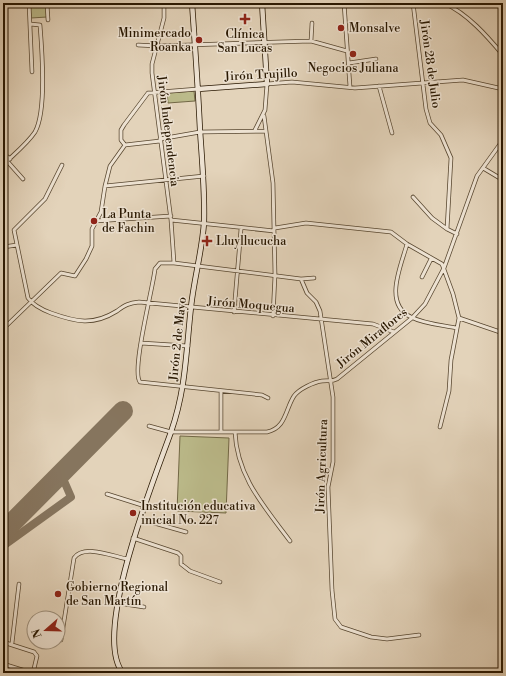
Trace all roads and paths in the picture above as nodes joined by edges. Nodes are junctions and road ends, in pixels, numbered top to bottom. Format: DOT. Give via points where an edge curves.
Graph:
graph roads {
  1 [pos="164,3"];
  2 [pos="192,3"];
  3 [pos="262,3"];
  4 [pos="344,3"];
  5 [pos="413,3"];
  6 [pos="444,3"];
  7 [pos="29,4"];
  8 [pos="48,20"];
  9 [pos="312,22"];
  10 [pos="30,24"];
  11 [pos="264,42"];
  12 [pos="311,42"];
  13 [pos="138,45"];
  14 [pos="195,45"];
  15 [pos="158,46"];
  16 [pos="347,51"];
  17 [pos="503,56"];
  18 [pos="376,59"];
  19 [pos="349,64"];
  20 [pos="32,72"];
  21 [pos="423,82"];
  22 [pos="267,84"];
  23 [pos="379,86"];
  24 [pos="350,87"];
  25 [pos="198,89"];
  26 [pos="503,89"];
  27 [pos="154,91"];
  28 [pos="264,115"];
  29 [pos="255,130"];
  30 [pos="265,131"];
  31 [pos="200,132"];
  32 [pos="392,133"];
  33 [pos="160,140"];
  34 [pos="503,140"];
  35 [pos="125,145"];
  36 [pos="3,153"];
  37 [pos="8,160"];
  38 [pos="3,165"];
  39 [pos="62,165"];
  40 [pos="483,168"];
  41 [pos="204,176"];
  42 [pos="23,179"];
  43 [pos="166,180"];
  44 [pos="503,180"];
  45 [pos="105,186"];
  46 [pos="413,197"];
  47 [pos="171,216"];
  48 [pos="171,220"];
  49 [pos="95,221"];
  50 [pos="204,224"];
  51 [pos="241,229"];
  52 [pos="447,229"];
  53 [pos="274,230"];
  54 [pos="457,234"];
  55 [pos="407,244"];
  56 [pos="17,245"];
  57 [pos="3,247"];
  58 [pos="431,259"];
  59 [pos="174,263"];
  60 [pos="197,267"];
  61 [pos="444,268"];
  62 [pos="239,272"];
  63 [pos="275,275"];
  64 [pos="422,277"];
  65 [pos="314,278"];
  66 [pos="301,279"];
  67 [pos="31,303"];
  68 [pos="149,304"];
  69 [pos="191,308"];
  70 [pos="234,312"];
  71 [pos="273,316"];
  72 [pos="412,318"];
  73 [pos="459,318"];
  74 [pos="322,320"];
  75 [pos="457,328"];
  76 [pos="3,329"];
  77 [pos="394,332"];
  78 [pos="503,333"];
  79 [pos="3,336"];
  80 [pos="141,343"];
  81 [pos="188,346"];
  82 [pos="3,355"];
  83 [pos="331,382"];
  84 [pos="184,386"];
  85 [pos="221,390"];
  86 [pos="268,398"];
  87 [pos="149,426"];
  88 [pos="440,427"];
  89 [pos="221,431"];
  90 [pos="171,432"];
  91 [pos="235,432"];
  92 [pos="107,494"];
  93 [pos="145,506"];
  94 [pos="140,519"];
  95 [pos="186,532"];
  96 [pos="133,538"];
  97 [pos="290,541"];
  98 [pos="127,560"];
  99 [pos="220,582"];
  100 [pos="19,584"];
  101 [pos="69,588"];
  102 [pos="85,588"];
  103 [pos="118,603"];
  104 [pos="144,607"];
  105 [pos="66,610"];
  106 [pos="419,635"];
  107 [pos="3,642"];
  108 [pos="12,643"];
  109 [pos="3,664"];
  110 [pos="118,671"];
  111 [pos="33,673"];
  112 [pos="124,673"];
  1 -- 15 [label="street, Jirón Independencia" via="164,18"];
  2 -- 14 [label="main road, Jirón 2 de Mayo"];
  3 -- 11 [label="main road"];
  4 -- 16 [label="street"];
  5 -- 21 [label="street, Jirón 28 de Julio"];
  6 -- 17 [label="street" via="480,30"];
  7 -- 8 [label="street" via="47,4"];
  7 -- 10 [label="street"];
  9 -- 12 [label="street"];
  10 -- 20 [label="street"];
  10 -- 37 [label="street" via="40,25 43,82 39,118 34,132"];
  11 -- 12 [label="street"];
  11 -- 14 [label="street"];
  11 -- 22 [label="main road"];
  12 -- 16 [label="street"];
  13 -- 15 [label="street"];
  14 -- 15 [label="street"];
  14 -- 25 [label="main road, Jirón 2 de Mayo"];
  15 -- 27 [label="street, Jirón Independencia" via="152,69"];
  16 -- 19 [label="street"];
  18 -- 19 [label="street"];
  19 -- 24 [label="street"];
  21 -- 23 [label="street, Jirón Trujillo"];
  21 -- 26 [label="street, Jirón Trujillo" via="463,80"];
  21 -- 52 [label="street, Jirón 28 de Julio" via="430,123 441,135 451,158"];
  22 -- 24 [label="street, Jirón Trujillo" via="292,82"];
  22 -- 25 [label="main road, Jirón Trujillo"];
  22 -- 28 [label="street"];
  23 -- 24 [label="street, Jirón Trujillo"];
  23 -- 32 [label="street"];
  25 -- 27 [label="street, Jirón Trujillo"];
  25 -- 31 [label="main road, Jirón 2 de Mayo"];
  27 -- 33 [label="street, Jirón Independencia"];
  27 -- 35 [label="street, Jirón Trujillo" via="148,93 121,130 121,140"];
  28 -- 29 [label="street"];
  28 -- 30 [label="street"];
  29 -- 30 [label="street"];
  29 -- 31 [label="street"];
  30 -- 53 [label="street" via="273,183"];
  31 -- 33 [label="street"];
  31 -- 41 [label="main road, Jirón 2 de Mayo"];
  33 -- 35 [label="street"];
  33 -- 43 [label="street, Jirón Independencia"];
  34 -- 40 [label="street, Jirón Miraflores"];
  35 -- 45 [label="street" via="110,166"];
  36 -- 37 [label="street"];
  37 -- 38 [label="street"];
  37 -- 42 [label="street"];
  39 -- 56 [label="street" via="45,199 14,230"];
  40 -- 44 [label="street"];
  40 -- 54 [label="street, Jirón Miraflores" via="477,176"];
  41 -- 43 [label="street"];
  41 -- 50 [label="main road, Jirón 2 de Mayo"];
  43 -- 45 [label="street"];
  43 -- 47 [label="street, Jirón Independencia"];
  45 -- 49 [label="street" via="101,212"];
  46 -- 52 [label="street" via="432,218"];
  47 -- 48 [label="street, Jirón Independencia"];
  47 -- 49 [label="street"];
  48 -- 50 [label="street"];
  48 -- 59 [label="street, Jirón Independencia"];
  49 -- 67 [label="street" via="91,233 92,246 75,276 61,274"];
  50 -- 51 [label="street"];
  50 -- 60 [label="main road, Jirón 2 de Mayo"];
  51 -- 53 [label="street"];
  51 -- 62 [label="street"];
  52 -- 54 [label="street"];
  53 -- 55 [label="street" via="306,223 387,230"];
  53 -- 63 [label="street"];
  54 -- 61 [label="street, Jirón Miraflores"];
  55 -- 58 [label="street"];
  55 -- 72 [label="street" via="395,298 401,310"];
  56 -- 57 [label="street"];
  56 -- 67 [label="street"];
  58 -- 61 [label="street" via="439,262"];
  58 -- 64 [label="street"];
  59 -- 60 [label="street"];
  59 -- 68 [label="street" via="157,265"];
  60 -- 62 [label="street"];
  60 -- 69 [label="main road, Jirón 2 de Mayo"];
  61 -- 72 [label="street, Jirón Miraflores" via="425,304"];
  61 -- 73 [label="street"];
  62 -- 63 [label="street"];
  62 -- 70 [label="street"];
  63 -- 66 [label="street"];
  63 -- 71 [label="street"];
  65 -- 66 [label="street"];
  66 -- 74 [label="street, Jirón Agricultura" via="307,293 316,302"];
  67 -- 68 [label="street, Jirón Moquegua" via="65,318 83,322 107,316 127,303"];
  67 -- 76 [label="street"];
  68 -- 69 [label="street, Jirón Moquegua"];
  68 -- 80 [label="street"];
  69 -- 70 [label="street, Jirón Moquegua"];
  69 -- 81 [label="main road, Jirón 2 de Mayo"];
  70 -- 71 [label="street, Jirón Moquegua"];
  71 -- 74 [label="street, Jirón Moquegua"];
  72 -- 75 [label="street"];
  72 -- 77 [label="street, Jirón Miraflores"];
  73 -- 75 [label="street"];
  73 -- 78 [label="street"];
  74 -- 77 [label="street, Jirón Moquegua" via="373,324"];
  74 -- 83 [label="street, Jirón Agricultura"];
  75 -- 88 [label="street" via="449,390"];
  77 -- 83 [label="street, Jirón Miraflores"];
  79 -- 82 [label="main road"];
  80 -- 81 [label="street"];
  80 -- 84 [label="street" via="138,377 140,382"];
  81 -- 84 [label="main road, Jirón 2 de Mayo"];
  83 -- 91 [label="street, Jirón Miraflores" via="318,382 298,392 284,420 274,431"];
  83 -- 106 [label="street, Jirón Agricultura" via="334,440 328,487 335,618 341,627 371,637 388,639"];
  84 -- 85 [label="street"];
  84 -- 90 [label="main road, Jirón 2 de Mayo"];
  85 -- 86 [label="street"];
  85 -- 89 [label="street"];
  87 -- 90 [label="street, Jirón Miraflores"];
  89 -- 90 [label="street, Jirón Miraflores"];
  89 -- 91 [label="street, Jirón Miraflores"];
  90 -- 93 [label="main road, Jirón 2 de Mayo"];
  91 -- 97 [label="street" via="238,456 245,476"];
  92 -- 93 [label="street"];
  93 -- 94 [label="main road, Jirón 2 de Mayo"];
  94 -- 95 [label="street"];
  94 -- 96 [label="main road, Jirón 2 de Mayo"];
  96 -- 98 [label="main road, Jirón 2 de Mayo"];
  96 -- 99 [label="street" via="178,553 181,556 181,564 190,571"];
  98 -- 101 [label="street" via="87,551 78,554 74,558"];
  98 -- 103 [label="main road, Jirón 2 de Mayo"];
  100 -- 108 [label="street"];
  101 -- 102 [label="street"];
  101 -- 105 [label="street"];
  103 -- 104 [label="street"];
  103 -- 110 [label="main road, Jirón 2 de Mayo"];
  107 -- 108 [label="street"];
  108 -- 111 [label="street" via="36,654"];
  109 -- 111 [label="street"];
  110 -- 112 [label="main road"];
}
